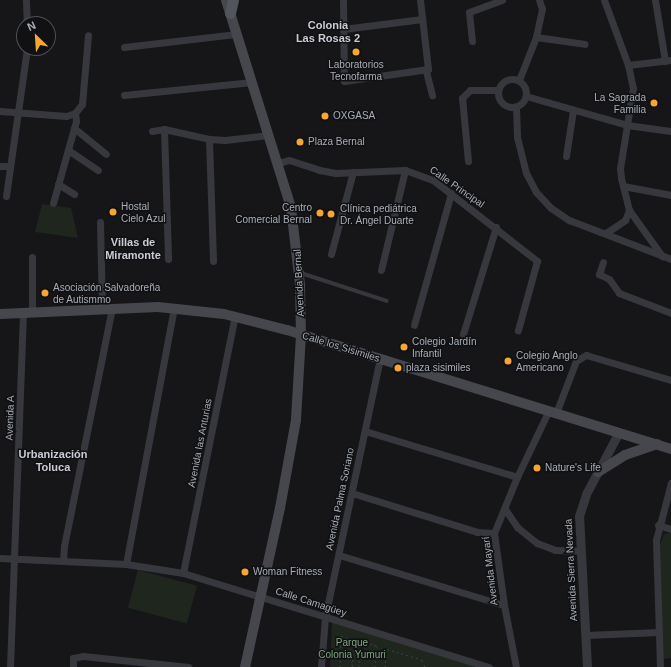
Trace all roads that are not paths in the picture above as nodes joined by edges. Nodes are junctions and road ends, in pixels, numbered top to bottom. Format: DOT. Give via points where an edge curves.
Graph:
graph roads {
  1 [pos="26,0"];
  2 [pos="226,0"];
  3 [pos="233,0"];
  4 [pos="344,0"];
  5 [pos="420,0"];
  6 [pos="502,0"];
  7 [pos="539,0"];
  8 [pos="604,0"];
  9 [pos="655,0"];
  10 [pos="230,14"];
  11 [pos="26,16"];
  12 [pos="422,19"];
  13 [pos="343,29"];
  14 [pos="237,34"];
  15 [pos="88,35"];
  16 [pos="536,37"];
  17 [pos="472,41"];
  18 [pos="586,44"];
  19 [pos="124,47"];
  20 [pos="26,56"];
  21 [pos="668,60"];
  22 [pos="628,65"];
  23 [pos="427,70"];
  24 [pos="519,80"];
  25 [pos="252,82"];
  26 [pos="498,90"];
  27 [pos="432,94"];
  28 [pos="124,95"];
  29 [pos="526,96"];
  30 [pos="516,107"];
  31 [pos="0,110"];
  32 [pos="19,110"];
  33 [pos="573,110"];
  34 [pos="75,113"];
  35 [pos="627,125"];
  36 [pos="74,128"];
  37 [pos="164,129"];
  38 [pos="152,131"];
  39 [pos="671,132"];
  40 [pos="269,135"];
  41 [pos="209,139"];
  42 [pos="68,150"];
  43 [pos="106,154"];
  44 [pos="566,156"];
  45 [pos="468,161"];
  46 [pos="278,164"];
  47 [pos="0,166"];
  48 [pos="10,166"];
  49 [pos="98,170"];
  50 [pos="405,170"];
  51 [pos="353,172"];
  52 [pos="58,184"];
  53 [pos="623,186"];
  54 [pos="451,193"];
  55 [pos="74,194"];
  56 [pos="671,195"];
  57 [pos="6,196"];
  58 [pos="53,203"];
  59 [pos="629,210"];
  60 [pos="100,222"];
  61 [pos="496,227"];
  62 [pos="606,233"];
  63 [pos="331,254"];
  64 [pos="662,256"];
  65 [pos="32,257"];
  66 [pos="168,259"];
  67 [pos="671,259"];
  68 [pos="213,261"];
  69 [pos="603,262"];
  70 [pos="381,270"];
  71 [pos="300,272"];
  72 [pos="387,301"];
  73 [pos="174,308"];
  74 [pos="107,309"];
  75 [pos="28,313"];
  76 [pos="671,313"];
  77 [pos="0,314"];
  78 [pos="235,316"];
  79 [pos="414,325"];
  80 [pos="518,330"];
  81 [pos="463,334"];
  82 [pos="301,335"];
  83 [pos="380,358"];
  84 [pos="671,380"];
  85 [pos="553,412"];
  86 [pos="365,430"];
  87 [pos="619,432"];
  88 [pos="657,444"];
  89 [pos="671,449"];
  90 [pos="598,472"];
  91 [pos="517,477"];
  92 [pos="671,483"];
  93 [pos="352,494"];
  94 [pos="506,509"];
  95 [pos="658,525"];
  96 [pos="671,529"];
  97 [pos="494,533"];
  98 [pos="580,551"];
  99 [pos="339,555"];
  100 [pos="0,558"];
  101 [pos="16,558"];
  102 [pos="63,560"];
  103 [pos="126,564"];
  104 [pos="184,573"];
  105 [pos="261,596"];
  106 [pos="504,605"];
  107 [pos="325,617"];
  108 [pos="659,632"];
  109 [pos="586,635"];
  110 [pos="73,665"];
  111 [pos="10,667"];
  112 [pos="188,667"];
  113 [pos="245,667"];
  114 [pos="321,667"];
  115 [pos="489,667"];
  116 [pos="516,667"];
  117 [pos="587,667"];
  118 [pos="660,667"];
  1 -- 11 [label="street"];
  2 -- 10 [label="main road, Avenida Bernal"];
  3 -- 10 [label="main road"];
  4 -- 13 [label="street"];
  5 -- 12 [label="street"];
  6 -- 17 [label="street" via="469,12"];
  7 -- 16 [label="street" via="542,9"];
  8 -- 22 [label="street"];
  9 -- 21 [label="street"];
  10 -- 14 [label="main road, Avenida Bernal"];
  12 -- 13 [label="street"];
  12 -- 23 [label="street"];
  13 -- 23 [label="street" via="344,81"];
  14 -- 19 [label="street"];
  14 -- 25 [label="main road, Avenida Bernal"];
  15 -- 34 [label="street" via="82,104"];
  16 -- 18 [label="street"];
  16 -- 24 [label="street"];
  20 -- 32 [label="street"];
  21 -- 22 [label="street"];
  22 -- 35 [label="street" via="633,88"];
  23 -- 27 [label="street"];
  24 -- 26 [label="street" via="504,81"];
  24 -- 29 [label="street" via="525,87"];
  25 -- 28 [label="street"];
  25 -- 40 [label="main road, Avenida Bernal"];
  26 -- 30 [label="street" via="503,105"];
  26 -- 45 [label="street" via="470,90 462,98"];
  29 -- 30 [label="street" via="522,104"];
  29 -- 33 [label="street"];
  30 -- 62 [label="street" via="520,154 536,192 551,208 569,220"];
  31 -- 32 [label="street"];
  32 -- 34 [label="street" via="66,116"];
  32 -- 48 [label="street"];
  33 -- 35 [label="street"];
  33 -- 44 [label="street"];
  34 -- 36 [label="street"];
  35 -- 39 [label="street"];
  35 -- 53 [label="street" via="620,168"];
  36 -- 42 [label="street"];
  36 -- 43 [label="street"];
  37 -- 38 [label="street"];
  37 -- 41 [label="street"];
  37 -- 66 [label="street"];
  40 -- 41 [label="street"];
  40 -- 46 [label="main road, Avenida Bernal"];
  41 -- 68 [label="street"];
  42 -- 49 [label="street"];
  42 -- 52 [label="street"];
  46 -- 51 [label="street, Calle Principal" via="290,160 326,172"];
  46 -- 71 [label="main road, Avenida Bernal" via="295,227"];
  47 -- 48 [label="street"];
  48 -- 57 [label="street"];
  50 -- 51 [label="street, Calle Principal"];
  50 -- 54 [label="street, Calle Principal" via="427,176"];
  50 -- 70 [label="street"];
  51 -- 63 [label="street"];
  52 -- 55 [label="street"];
  52 -- 58 [label="street"];
  53 -- 56 [label="street"];
  53 -- 59 [label="street"];
  54 -- 61 [label="street, Calle Principal"];
  54 -- 79 [label="street"];
  59 -- 62 [label="street" via="625,220 617,228"];
  59 -- 64 [label="street"];
  60 -- 74 [label="street"];
  61 -- 80 [label="street, Calle Principal" via="536,259 537,264"];
  61 -- 81 [label="street"];
  62 -- 64 [label="street"];
  64 -- 67 [label="street"];
  65 -- 75 [label="street, Avenida A"];
  69 -- 76 [label="street" via="599,274 609,279 619,293"];
  71 -- 72 [label="lane"];
  71 -- 82 [label="main road, Avenida Bernal"];
  73 -- 74 [label="main road, Calle los Sisimiles"];
  73 -- 78 [label="main road, Calle los Sisimiles"];
  73 -- 103 [label="street"];
  74 -- 75 [label="main road, Calle los Sisimiles"];
  74 -- 102 [label="street"];
  75 -- 77 [label="main road, Calle los Sisimiles"];
  75 -- 101 [label="street, Avenida A"];
  78 -- 82 [label="main road, Calle los Sisimiles"];
  78 -- 104 [label="street, Avenida las Anturias"];
  82 -- 83 [label="main road, Calle los Sisimiles"];
  82 -- 105 [label="main road, Avenida Bernal" via="296,420"];
  83 -- 85 [label="main road, Calle los Sisimiles"];
  83 -- 86 [label="street, Avenida Palma Soriano"];
  84 -- 85 [label="street, Avenida Mayarí" via="586,355 576,361"];
  85 -- 87 [label="main road, Calle los Sisimiles"];
  85 -- 91 [label="street, Avenida Mayarí"];
  86 -- 91 [label="street"];
  86 -- 93 [label="street, Avenida Palma Soriano"];
  87 -- 88 [label="main road, Calle los Sisimiles"];
  87 -- 90 [label="street, Avenida Sierra Nevada"];
  88 -- 89 [label="main road, Calle los Sisimiles"];
  88 -- 90 [label="main road" via="625,455"];
  90 -- 98 [label="street, Avenida Sierra Nevada" via="580,511"];
  91 -- 94 [label="street, Avenida Mayarí"];
  92 -- 95 [label="street"];
  93 -- 97 [label="street" via="477,532"];
  93 -- 99 [label="street, Avenida Palma Soriano"];
  94 -- 97 [label="street, Avenida Mayarí"];
  94 -- 98 [label="street" via="517,527 537,543 561,551"];
  95 -- 96 [label="street"];
  95 -- 108 [label="street" via="655,553"];
  97 -- 106 [label="street, Avenida Mayarí"];
  98 -- 109 [label="street, Avenida Sierra Nevada"];
  99 -- 106 [label="street"];
  99 -- 107 [label="street, Avenida Palma Soriano"];
  100 -- 101 [label="street, Calle Camagüey"];
  101 -- 102 [label="street, Calle Camagüey"];
  101 -- 111 [label="street, Avenida A"];
  102 -- 103 [label="street, Calle Camagüey"];
  103 -- 104 [label="street, Calle Camagüey"];
  104 -- 105 [label="street, Calle Camagüey"];
  105 -- 107 [label="street, Calle Camagüey"];
  105 -- 113 [label="main road, Avenida Bernal"];
  106 -- 116 [label="street, Avenida Mayarí"];
  107 -- 114 [label="street, Avenida Palma Soriano"];
  107 -- 115 [label="street, Calle Camagüey"];
  108 -- 109 [label="street"];
  108 -- 118 [label="street"];
  109 -- 117 [label="street, Avenida Sierra Nevada"];
  110 -- 112 [label="street" via="76,656 83,656"];
}
